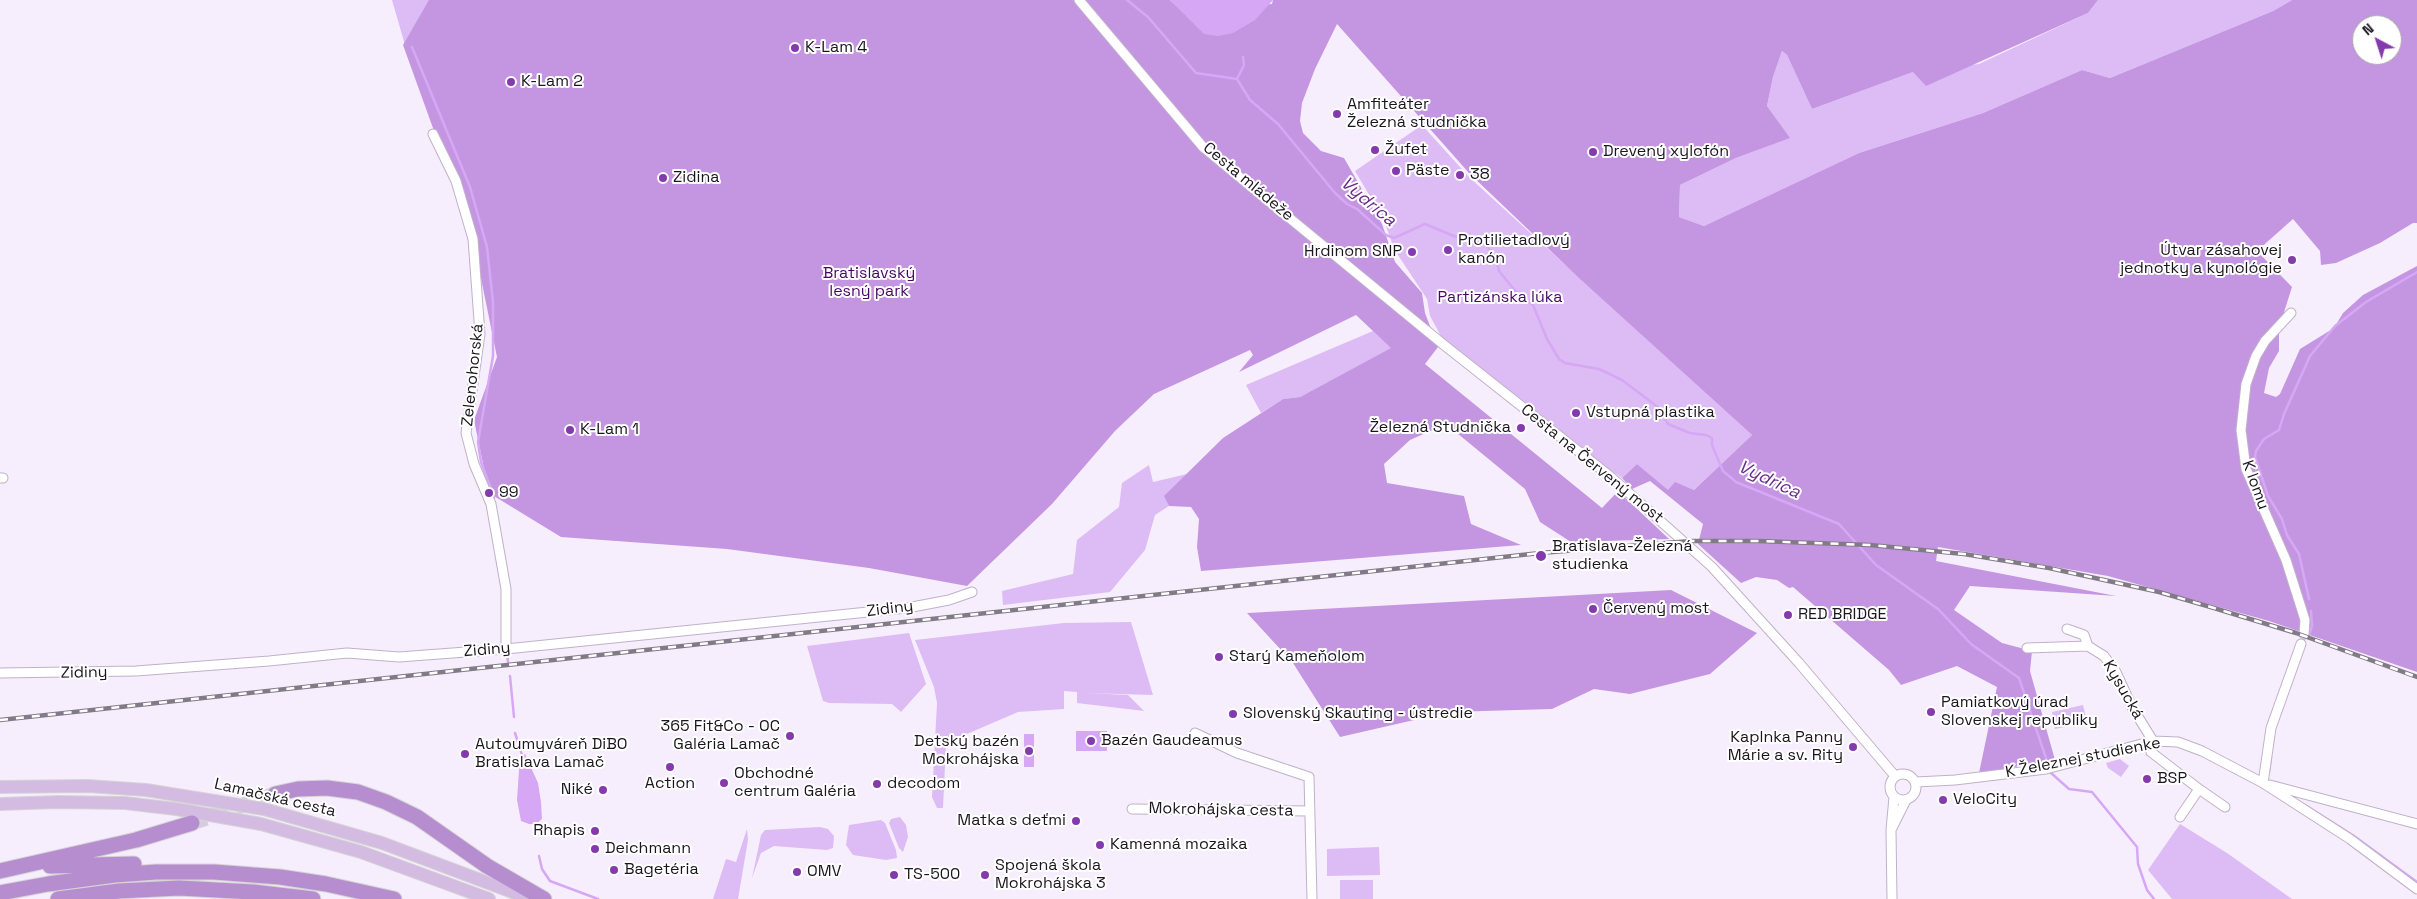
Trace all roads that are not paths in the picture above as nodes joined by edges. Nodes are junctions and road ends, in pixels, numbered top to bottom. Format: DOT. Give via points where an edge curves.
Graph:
graph roads {
  1 [pos="1079,0"];
  2 [pos="433,134"];
  3 [pos="2291,313"];
  4 [pos="1439,341"];
  5 [pos="972,592"];
  6 [pos="2067,629"];
  7 [pos="2304,634"];
  8 [pos="2301,644"];
  9 [pos="2088,646"];
  10 [pos="506,648"];
  11 [pos="2027,648"];
  12 [pos="0,673"];
  13 [pos="1195,733"];
  14 [pos="2153,741"];
  15 [pos="1895,776"];
  16 [pos="1916,782"];
  17 [pos="2263,783"];
  18 [pos="0,787"];
  19 [pos="2199,789"];
  20 [pos="275,794"];
  21 [pos="1894,797"];
  22 [pos="1906,800"];
  23 [pos="0,804"];
  24 [pos="2225,807"];
  25 [pos="1132,809"];
  26 [pos="1310,811"];
  27 [pos="2180,818"];
  28 [pos="192,823"];
  29 [pos="2417,824"];
  30 [pos="1891,830"];
  31 [pos="0,871"];
  32 [pos="156,872"];
  33 [pos="2417,889"];
  34 [pos="0,893"];
  35 [pos="58,899"];
  36 [pos="313,899"];
  37 [pos="394,899"];
  38 [pos="489,899"];
  39 [pos="531,899"];
  40 [pos="544,899"];
  41 [pos="1312,899"];
  42 [pos="1892,899"];
  1 -- 4 [label="street, Cesta mládeže" via="1203,147"];
  2 -- 10 [label="street, Zelenohorská" via="456,181 473,239 480,334 466,433 474,464 491,504 506,590"];
  3 -- 7 [label="street, K lomu" via="2256,356 2246,384 2241,430 2246,469 2286,560 2305,620"];
  4 -- 15 [label="street, Cesta na Červený most" via="1610,477 1712,567"];
  5 -- 10 [label="street, Zidiny" via="907,608"];
  6 -- 9 [label="street" via="2084,635"];
  8 -- 17 [label="street" via="2271,728"];
  9 -- 11 [label="street, Kysucká"];
  9 -- 14 [label="street, Kysucká" via="2104,656 2116,672"];
  10 -- 12 [label="street, Zidiny" via="399,657 347,653 136,671"];
  13 -- 26 [label="street, Mokrohájska cesta" via="1237,753 1309,777"];
  14 -- 16 [label="street, K Železnej studienke" via="2046,769"];
  14 -- 17 [label="street, K Železnej studienke" via="2178,742 2202,751"];
  14 -- 19 [label="street, Kysucká" via="2151,752"];
  15 -- 16 [label="street" via="1906,774"];
  15 -- 21 [label="street" via="1890,785"];
  16 -- 22 [label="street" via="1915,793"];
  17 -- 29 [label="street"];
  17 -- 33 [label="street, K Železnej studienke" via="2350,839"];
  18 -- 39 [label="main road, Lamačská cesta" via="88,786 146,790 264,809 382,843"];
  19 -- 24 [label="street"];
  19 -- 27 [label="street"];
  20 -- 40 [label="highway" via="327,788 358,792 386,802 405,810 487,866"];
  21 -- 22 [label="street"];
  21 -- 30 [label="street"];
  22 -- 30 [label="street"];
  23 -- 38 [label="main road, Lamačská cesta" via="125,803 253,822 361,852"];
  25 -- 26 [label="street, Mokrohájska cesta"];
  26 -- 41 [label="street, Mokrohájska cesta"];
  28 -- 31 [label="highway" via="136,840"];
  30 -- 42 [label="street"];
  31 -- 32 [label="highway" via="138,864"];
  32 -- 34 [label="highway" via="87,878"];
  32 -- 37 [label="highway" via="280,877"];
  35 -- 36 [label="highway" via="179,888"];
}
